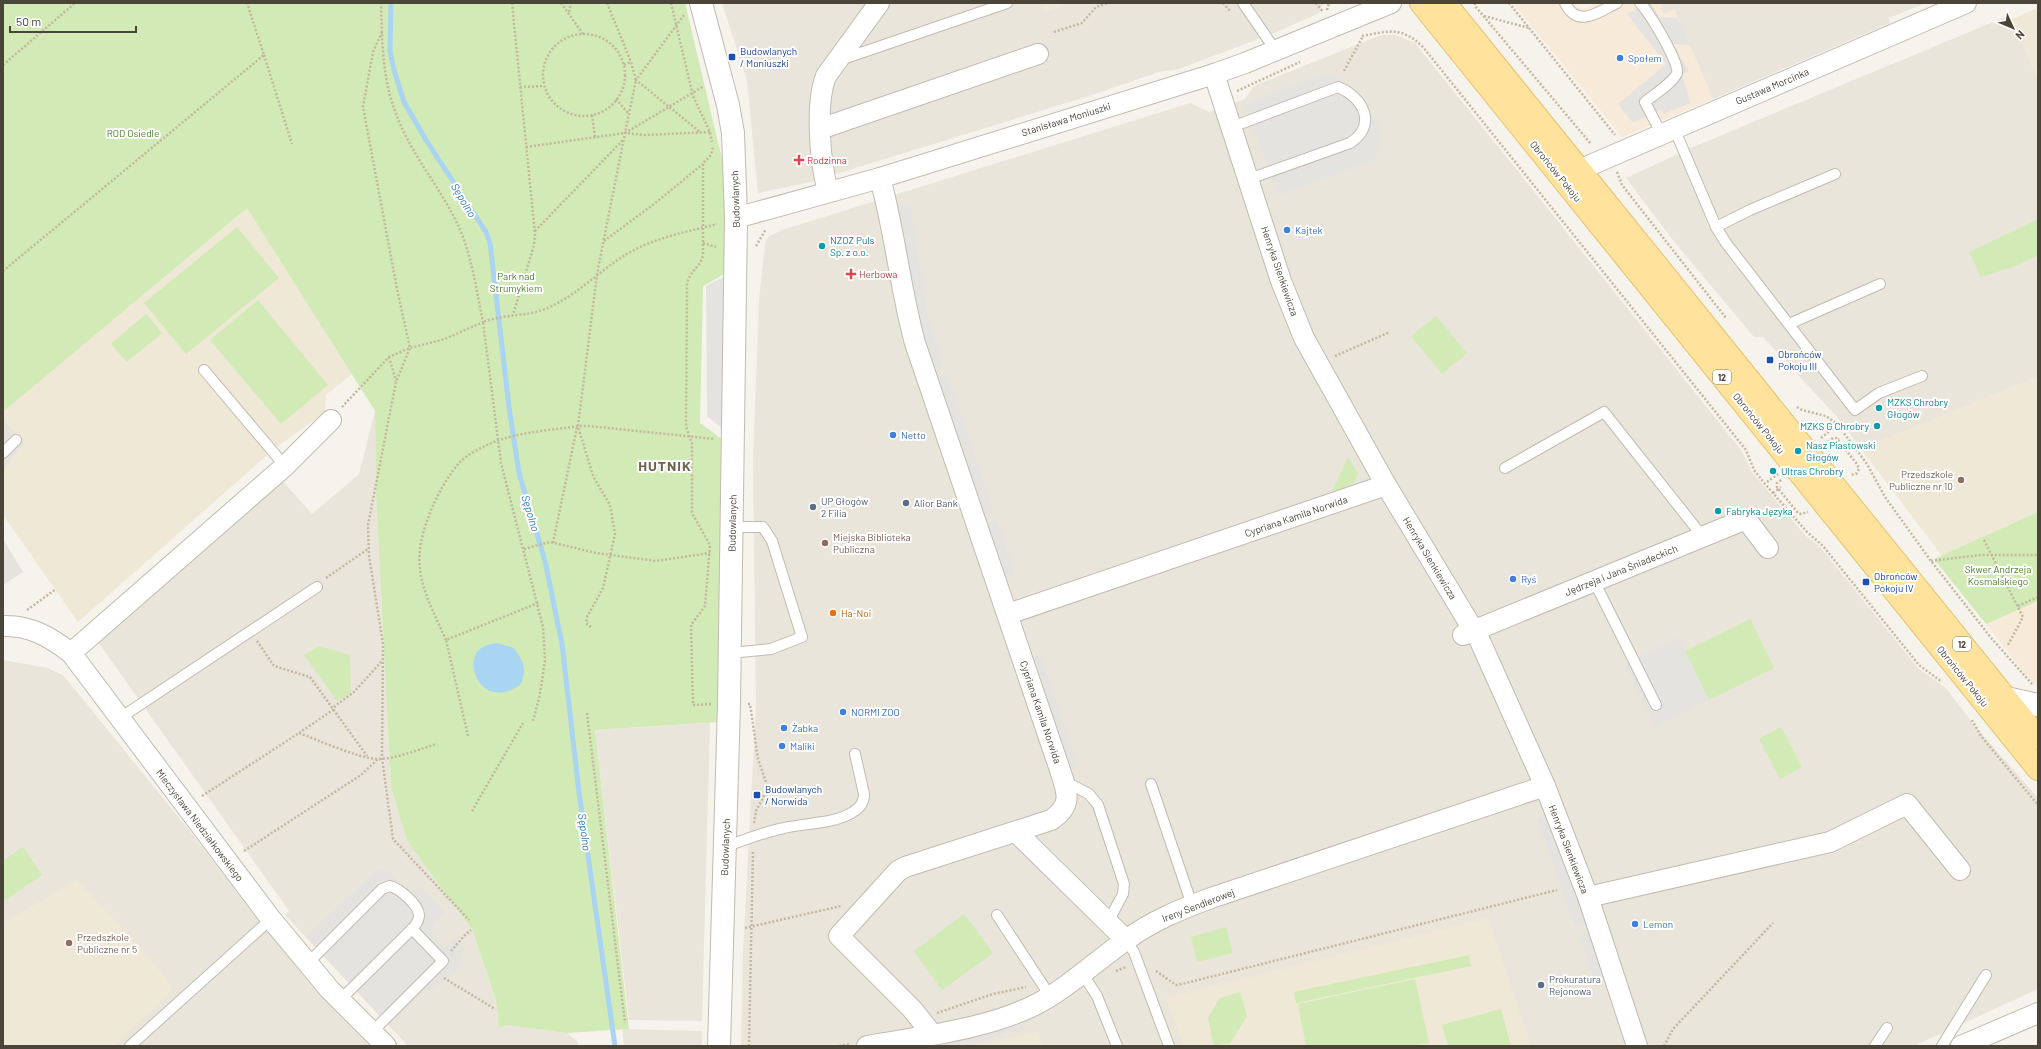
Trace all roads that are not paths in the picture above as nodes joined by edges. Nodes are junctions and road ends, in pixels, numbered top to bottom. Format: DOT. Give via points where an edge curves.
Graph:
graph roads {
  1 [pos="879,3"];
  2 [pos="1007,3"];
  3 [pos="1244,3"];
  4 [pos="1391,3"];
  5 [pos="1421,3"];
  6 [pos="1445,3"];
  7 [pos="1565,3"];
  8 [pos="1617,3"];
  9 [pos="1640,3"];
  10 [pos="1966,3"];
  11 [pos="693,9"];
  12 [pos="1276,51"];
  13 [pos="1038,54"];
  14 [pos="836,61"];
  15 [pos="1214,74"];
  16 [pos="1232,127"];
  17 [pos="820,129"];
  18 [pos="1667,131"];
  19 [pos="1579,170"];
  20 [pos="1835,174"];
  21 [pos="880,178"];
  22 [pos="1249,179"];
  23 [pos="828,191"];
  24 [pos="730,220"];
  25 [pos="1716,227"];
  26 [pos="1880,284"];
  27 [pos="1789,324"];
  28 [pos="204,370"];
  29 [pos="1922,376"];
  30 [pos="331,420"];
  31 [pos="16,440"];
  32 [pos="3,453"];
  33 [pos="286,466"];
  34 [pos="1505,468"];
  35 [pos="1386,485"];
  36 [pos="732,527"];
  37 [pos="1703,537"];
  38 [pos="1768,548"];
  39 [pos="1594,581"];
  40 [pos="317,587"];
  41 [pos="1008,614"];
  42 [pos="3,626"];
  43 [pos="1469,633"];
  44 [pos="71,653"];
  45 [pos="730,653"];
  46 [pos="2006,698"];
  47 [pos="1656,705"];
  48 [pos="2038,705"];
  49 [pos="120,718"];
  50 [pos="2034,740"];
  51 [pos="855,754"];
  52 [pos="2038,769"];
  53 [pos="1064,781"];
  54 [pos="1151,784"];
  55 [pos="1545,786"];
  56 [pos="1016,832"];
  57 [pos="725,847"];
  58 [pos="1960,870"];
  59 [pos="1588,897"];
  60 [pos="1192,905"];
  61 [pos="997,915"];
  62 [pos="271,919"];
  63 [pos="1108,922"];
  64 [pos="412,929"];
  65 [pos="1126,940"];
  66 [pos="307,964"];
  67 [pos="1082,973"];
  68 [pos="1986,975"];
  69 [pos="1046,990"];
  70 [pos="340,1000"];
  71 [pos="2038,1001"];
  72 [pos="2030,1016"];
  73 [pos="927,1028"];
  74 [pos="1887,1028"];
  75 [pos="372,1032"];
  76 [pos="861,1044"];
  77 [pos="130,1046"];
  78 [pos="386,1046"];
  79 [pos="719,1046"];
  80 [pos="1117,1046"];
  81 [pos="1169,1046"];
  82 [pos="1637,1046"];
  83 [pos="1875,1046"];
  84 [pos="1942,1046"];
  85 [pos="1961,1046"];
  1 -- 14 [label="street"];
  2 -- 14 [label="lane"];
  3 -- 12 [label="lane"];
  4 -- 12 [label="street, Stanisława Moniuszki"];
  5 -- 50 [label="main road, Obrońców Pokoju / 12"];
  6 -- 19 [label="main road, Obrońców Pokoju / 12"];
  7 -- 8 [label="lane" via="1569,12 1582,18"];
  9 -- 18 [label="lane" via="1677,68 1674,78 1644,102"];
  10 -- 18 [label="street, Gustawa Morcinka"];
  11 -- 24 [label="street, Budowlanych" via="728,105 733,133"];
  12 -- 15 [label="street, Stanisława Moniuszki"];
  13 -- 17 [label="street"];
  14 -- 17 [label="street" via="821,89"];
  15 -- 16 [label="street, Henryka Sienkiewicza"];
  15 -- 21 [label="street, Stanisława Moniuszki"];
  16 -- 22 [label="street, Henryka Sienkiewicza"];
  16 -- 22 [label="lane" via="1338,87 1348,91 1358,100 1365,117 1365,129 1350,143"];
  17 -- 23 [label="street"];
  18 -- 19 [label="street, Gustawa Morcinka"];
  18 -- 25 [label="lane"];
  19 -- 46 [label="main road, Obrońców Pokoju / 12"];
  20 -- 25 [label="lane"];
  21 -- 23 [label="street, Stanisława Moniuszki"];
  21 -- 41 [label="street" via="907,316"];
  22 -- 35 [label="street, Henryka Sienkiewicza" via="1281,281 1304,338"];
  23 -- 24 [label="street, Stanisława Moniuszki"];
  24 -- 36 [label="street, Budowlanych"];
  25 -- 27 [label="lane"];
  26 -- 27 [label="lane"];
  27 -- 29 [label="lane" via="1856,410 1879,393"];
  28 -- 33 [label="lane"];
  30 -- 33 [label="street"];
  31 -- 32 [label="lane"];
  33 -- 44 [label="street"];
  34 -- 37 [label="lane" via="1604,412"];
  35 -- 41 [label="street, Cypriana Kamila Norwida"];
  35 -- 43 [label="street, Henryka Sienkiewicza"];
  36 -- 45 [label="street, Budowlanych"];
  36 -- 45 [label="lane" via="763,527 772,542 802,637 771,649"];
  37 -- 38 [label="street, Jędrzeja i Jana Śniadeckich" via="1746,519"];
  37 -- 39 [label="street, Jędrzeja i Jana Śniadeckich"];
  39 -- 43 [label="street, Jędrzeja i Jana Śniadeckich"];
  39 -- 47 [label="lane"];
  40 -- 49 [label="lane"];
  41 -- 53 [label="street, Cypriana Kamila Norwida"];
  42 -- 44 [label="street, Mieczysława Niedziałkowskiego" via="25,627 42,633"];
  43 -- 55 [label="street, Henryka Sienkiewicza"];
  44 -- 49 [label="street, Mieczysława Niedziałkowskiego"];
  45 -- 57 [label="street, Budowlanych"];
  46 -- 48 [label="street"];
  46 -- 50 [label="main road, Obrońców Pokoju / 12"];
  49 -- 62 [label="street, Mieczysława Niedziałkowskiego"];
  50 -- 52 [label="main road, Obrońców Pokoju / 12"];
  51 -- 57 [label="lane" via="864,800 854,812 783,828"];
  53 -- 56 [label="street, Cypriana Kamila Norwida" via="1067,798 1059,814 1051,820"];
  53 -- 63 [label="lane" via="1089,794 1098,805 1124,884 1123,894"];
  54 -- 60 [label="lane"];
  55 -- 59 [label="street, Henryka Sienkiewicza"];
  55 -- 60 [label="street, Ireny Sendlerowej"];
  56 -- 63 [label="street"];
  56 -- 73 [label="street, Cypriana Kamila Norwida" via="902,869 891,877 839,936"];
  57 -- 79 [label="street, Budowlanych"];
  58 -- 59 [label="street" via="1907,804 1830,842"];
  59 -- 82 [label="street, Henryka Sienkiewicza"];
  60 -- 65 [label="street, Ireny Sendlerowej" via="1145,927"];
  61 -- 69 [label="lane"];
  62 -- 66 [label="street, Mieczysława Niedziałkowskiego"];
  62 -- 77 [label="lane"];
  63 -- 65 [label="street"];
  64 -- 66 [label="lane" via="419,916 417,909 397,888 390,886 382,889"];
  64 -- 70 [label="lane"];
  64 -- 75 [label="lane" via="444,960"];
  65 -- 67 [label="street, Ireny Sendlerowej"];
  65 -- 81 [label="lane" via="1138,962"];
  66 -- 70 [label="street, Mieczysława Niedziałkowskiego"];
  67 -- 69 [label="street, Ireny Sendlerowej"];
  67 -- 80 [label="lane" via="1097,996"];
  68 -- 84 [label="lane"];
  69 -- 73 [label="street, Ireny Sendlerowej" via="1004,1018"];
  70 -- 75 [label="street, Mieczysława Niedziałkowskiego"];
  71 -- 72 [label="lane"];
  72 -- 85 [label="street"];
  73 -- 76 [label="street, Ireny Sendlerowej"];
  74 -- 83 [label="lane"];
  75 -- 78 [label="street, Mieczysława Niedziałkowskiego"];
}
